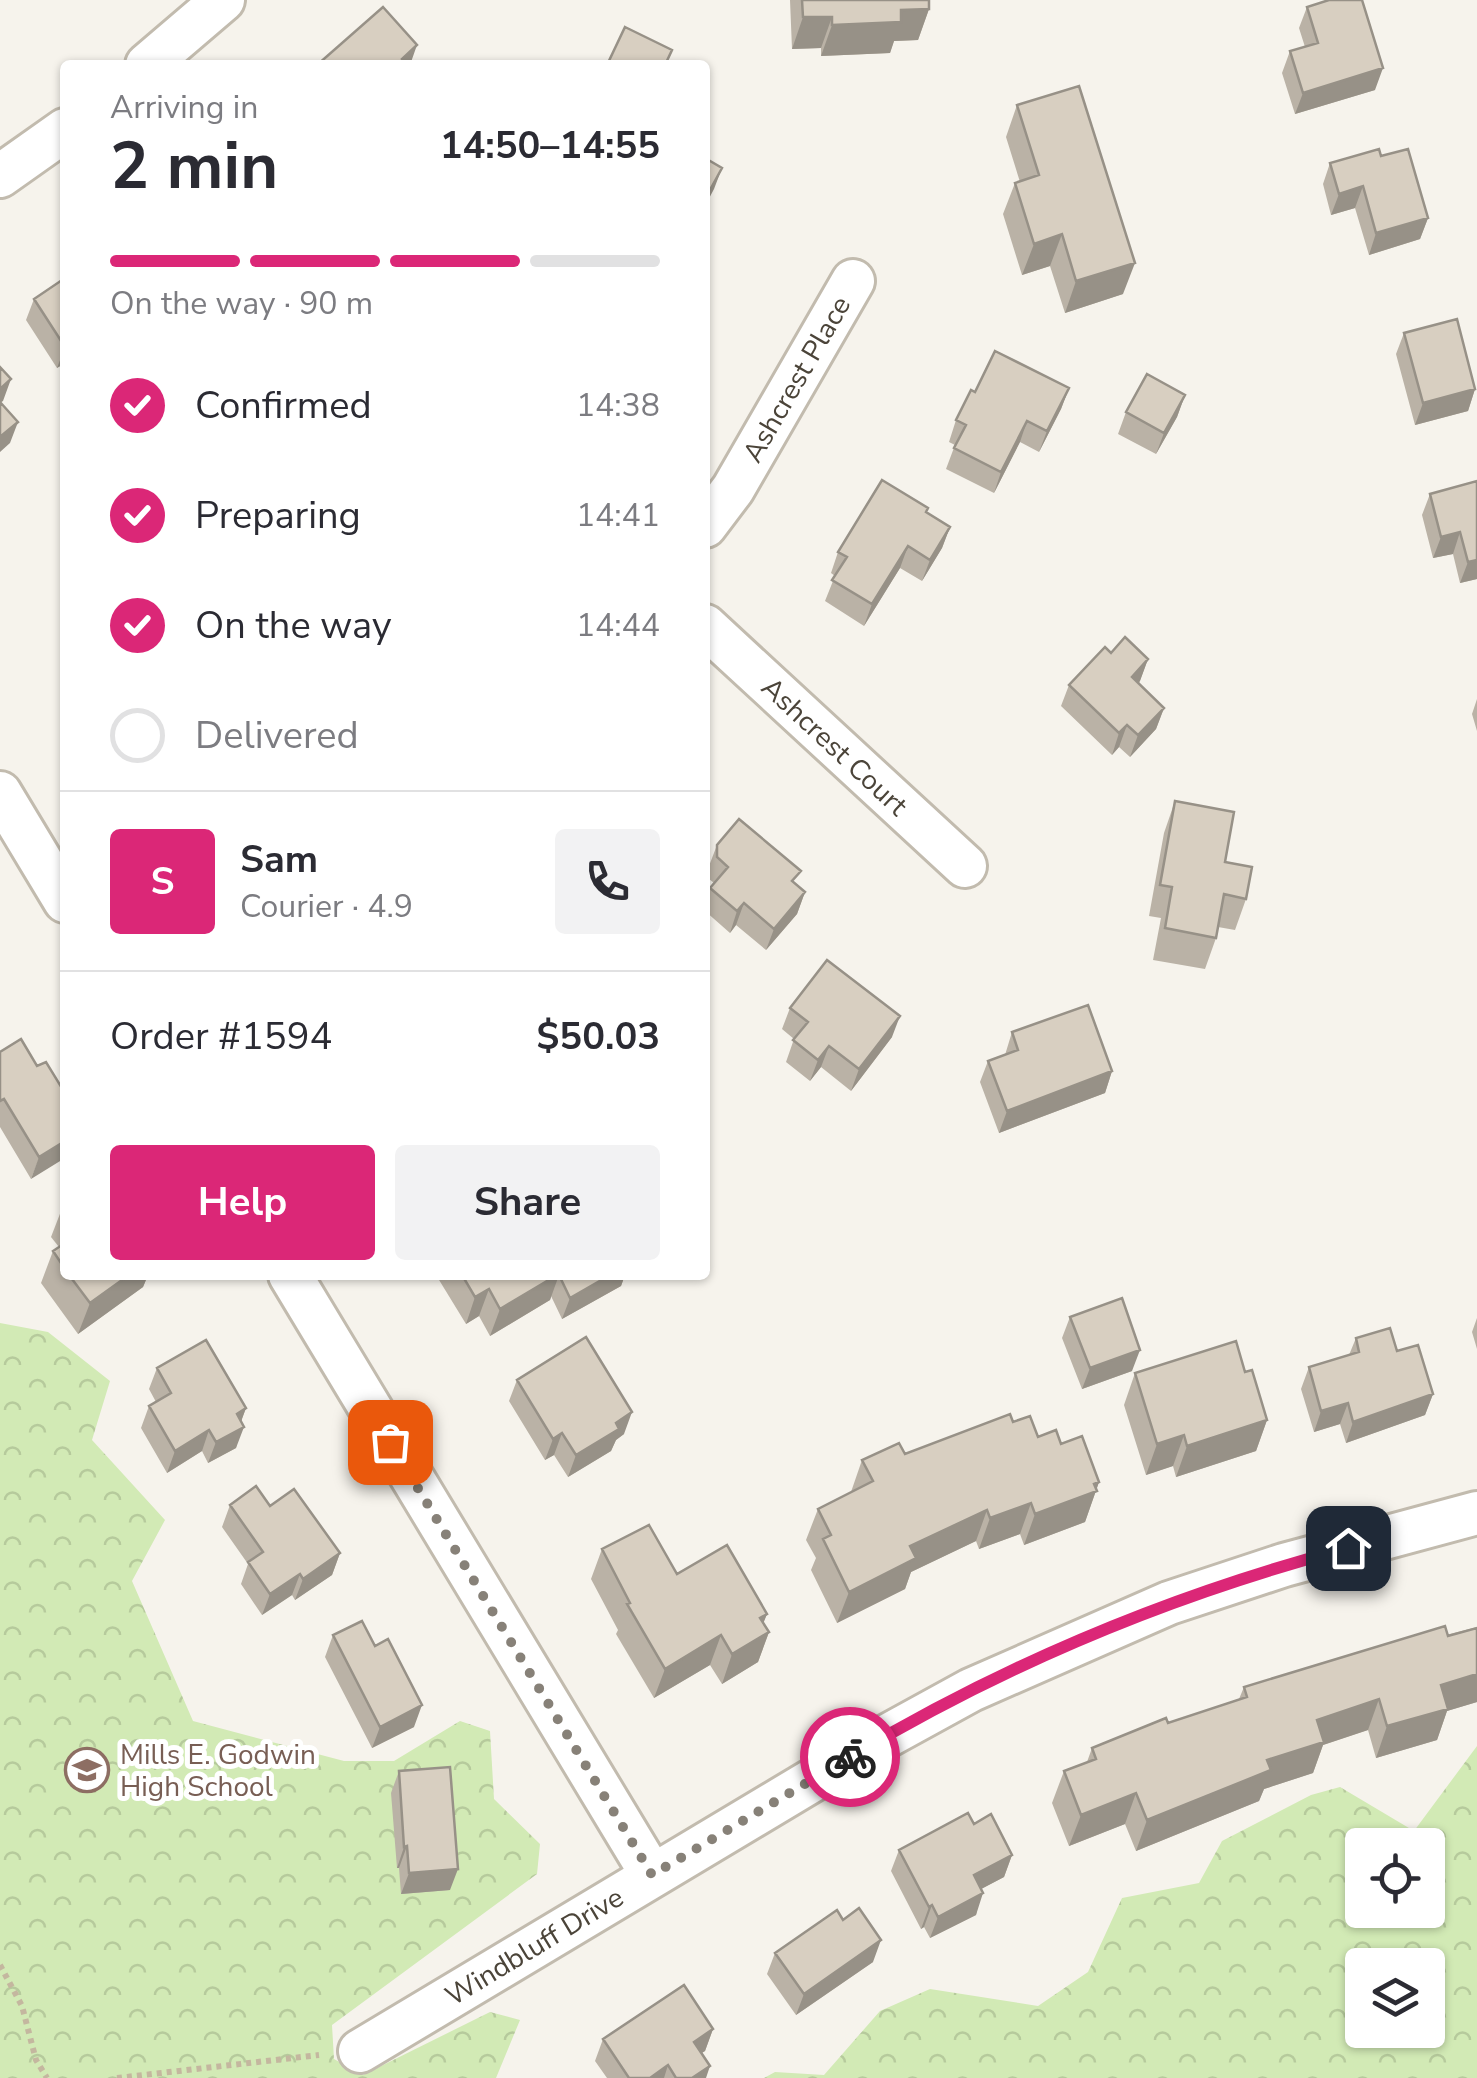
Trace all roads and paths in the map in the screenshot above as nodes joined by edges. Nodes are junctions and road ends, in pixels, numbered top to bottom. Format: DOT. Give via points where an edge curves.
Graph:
graph roads {
  1 [pos="223,0"];
  2 [pos="154,60"];
  3 [pos="60,134"];
  4 [pos="0,176"];
  5 [pos="853,281"];
  6 [pos="710,519"];
  7 [pos="710,631"];
  8 [pos="0,793"];
  9 [pos="965,866"];
  10 [pos="60,893"];
  11 [pos="293,1280"];
  12 [pos="1477,1513"];
  13 [pos="652,1875"];
  14 [pos="0,1964"];
  15 [pos="360,2050"];
  16 [pos="46,2078"];
  17 [pos="117,2078"];
  1 -- 2 [label="street"];
  3 -- 4 [label="street"];
  5 -- 6 [label="street, Ashcrest Place"];
  7 -- 9 [label="street, Ashcrest Court"];
  8 -- 10 [label="street"];
  11 -- 13 [label="street"];
  12 -- 13 [label="street, Windbluff Drive" via="1169,1603 970,1690"];
  13 -- 15 [label="street, Windbluff Drive"];
  14 -- 16 [label="path"];
  15 -- 17 [label="path"];
}
